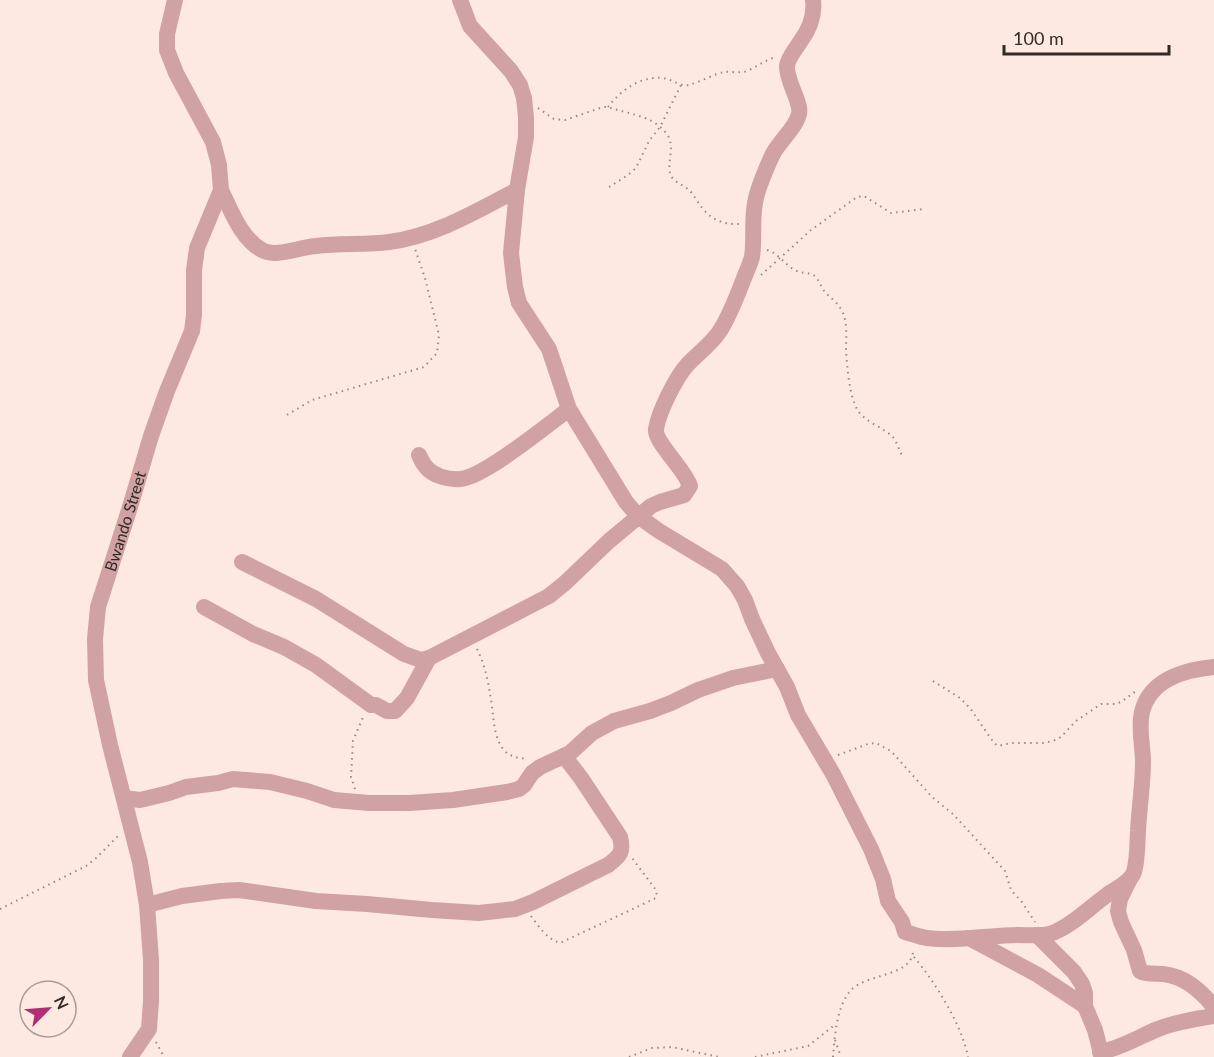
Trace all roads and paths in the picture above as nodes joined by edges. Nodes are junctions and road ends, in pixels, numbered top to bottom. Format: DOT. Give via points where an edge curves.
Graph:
graph roads {
  1 [pos="175,0"];
  2 [pos="460,0"];
  3 [pos="813,0"];
  4 [pos="793,52"];
  5 [pos="681,85"];
  6 [pos="524,98"];
  7 [pos="608,107"];
  8 [pos="660,127"];
  9 [pos="609,187"];
  10 [pos="221,190"];
  11 [pos="517,190"];
  12 [pos="924,209"];
  13 [pos="754,223"];
  14 [pos="412,237"];
  15 [pos="753,245"];
  16 [pos="780,258"];
  17 [pos="755,280"];
  18 [pos="569,409"];
  19 [pos="287,415"];
  20 [pos="419,455"];
  21 [pos="903,458"];
  22 [pos="638,516"];
  23 [pos="242,562"];
  24 [pos="204,607"];
  25 [pos="469,636"];
  26 [pos="429,658"];
  27 [pos="1214,667"];
  28 [pos="777,669"];
  29 [pos="933,681"];
  30 [pos="1141,688"];
  31 [pos="371,705"];
  32 [pos="564,756"];
  33 [pos="531,759"];
  34 [pos="825,759"];
  35 [pos="124,798"];
  36 [pos="361,802"];
  37 [pos="130,822"];
  38 [pos="623,846"];
  39 [pos="1129,880"];
  40 [pos="147,905"];
  41 [pos="523,906"];
  42 [pos="0,909"];
  43 [pos="910,933"];
  44 [pos="1039,935"];
  45 [pos="969,938"];
  46 [pos="913,956"];
  47 [pos="1085,1005"];
  48 [pos="1214,1007"];
  49 [pos="1214,1016"];
  50 [pos="837,1023"];
  51 [pos="835,1038"];
  52 [pos="1101,1054"];
  53 [pos="130,1057"];
  54 [pos="628,1057"];
  55 [pos="718,1057"];
  56 [pos="755,1057"];
  57 [pos="833,1057"];
  58 [pos="840,1057"];
  59 [pos="968,1057"];
  1 -- 10 [label="street, Bwando Street" via="167,50 213,142"];
  2 -- 6 [label="street" via="470,26 511,71"];
  3 -- 4 [label="street" via="808,30"];
  4 -- 5 [label="path" via="747,71 724,72"];
  4 -- 13 [label="street" via="787,64 799,113 774,152 756,197"];
  5 -- 7 [label="path" via="663,78 644,80 624,89"];
  5 -- 8 [label="path"];
  6 -- 7 [label="path" via="554,119 565,120"];
  6 -- 11 [label="street" via="526,137"];
  7 -- 8 [label="path"];
  8 -- 9 [label="path" via="636,168"];
  8 -- 13 [label="path" via="668,137 669,172 711,218 728,224"];
  10 -- 14 [label="street" via="252,244 270,254"];
  10 -- 35 [label="street, Bwando Street" via="197,248 192,331 166,391 98,607 96,680"];
  11 -- 14 [label="street"];
  11 -- 18 [label="street" via="511,253 515,287 519,303 549,349"];
  12 -- 16 [label="path" via="891,213 864,196 857,197"];
  13 -- 15 [label="street"];
  14 -- 19 [label="path" via="439,335 437,353 424,367 312,400"];
  15 -- 16 [label="path" via="775,252"];
  15 -- 22 [label="street" via="752,259 723,326 676,380 656,429 657,437 690,486 684,495 651,506"];
  16 -- 17 [label="path"];
  16 -- 21 [label="path" via="799,272 815,276 842,310 856,408 893,437"];
  18 -- 20 [label="street" via="477,474 461,480 445,478 428,469"];
  18 -- 22 [label="street"];
  22 -- 25 [label="street" via="549,596"];
  22 -- 28 [label="street" via="722,569 737,586"];
  23 -- 26 [label="street" via="316,599 404,654 422,660"];
  24 -- 31 [label="street" via="315,665"];
  25 -- 26 [label="street"];
  25 -- 33 [label="path" via="485,671 498,739 511,756"];
  26 -- 31 [label="street" via="399,708 387,711"];
  27 -- 39 [label="street" via="1161,682 1147,698 1142,713 1137,852"];
  28 -- 32 [label="street" via="733,678 614,721"];
  28 -- 34 [label="street" via="798,715"];
  29 -- 30 [label="path" via="970,708 998,746 1053,741 1101,704 1121,702"];
  31 -- 36 [label="path" via="353,741 351,777"];
  32 -- 36 [label="street" via="532,772 519,789 453,800"];
  32 -- 38 [label="street"];
  34 -- 43 [label="street" via="871,849 888,901 905,932"];
  34 -- 44 [label="path" via="876,743 891,751 1005,871 1011,890 1031,915"];
  35 -- 36 [label="street" via="140,800 233,779 270,782 334,800"];
  35 -- 37 [label="street, Bwando Street"];
  37 -- 40 [label="street, Bwando Street"];
  37 -- 42 [label="path" via="86,866"];
  38 -- 41 [label="street" via="608,865"];
  38 -- 41 [label="path" via="656,890 654,899 560,943 553,941"];
  39 -- 44 [label="street" via="1065,927"];
  39 -- 48 [label="street" via="1118,910 1140,971 1166,974 1190,984"];
  40 -- 41 [label="street" via="182,896 239,890 316,901 479,913"];
  40 -- 53 [label="street, Bwando Street" via="149,1029"];
  43 -- 45 [label="street" via="928,938"];
  43 -- 46 [label="path"];
  44 -- 45 [label="street"];
  44 -- 47 [label="street" via="1078,977"];
  45 -- 47 [label="street"];
  46 -- 50 [label="path" via="908,965 862,982 851,991"];
  46 -- 59 [label="path" via="946,1005"];
  47 -- 52 [label="street"];
  49 -- 52 [label="street" via="1159,1029"];
  50 -- 51 [label="path"];
  50 -- 56 [label="path" via="808,1046"];
  51 -- 57 [label="path"];
  51 -- 58 [label="path"];
  54 -- 55 [label="path" via="652,1048 672,1047"];
}
